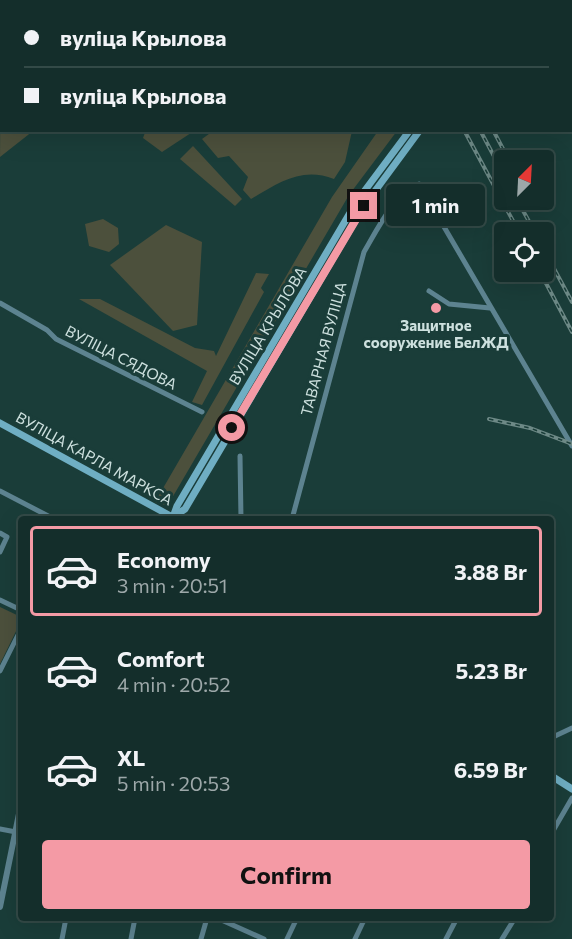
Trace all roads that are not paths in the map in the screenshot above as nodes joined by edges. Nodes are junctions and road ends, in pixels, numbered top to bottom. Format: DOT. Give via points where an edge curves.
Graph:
graph roads {
  1 [pos="409,132"];
  2 [pos="418,132"];
  3 [pos="391,162"];
  4 [pos="429,291"];
  5 [pos="0,303"];
  6 [pos="490,308"];
  7 [pos="202,412"];
  8 [pos="0,423"];
  9 [pos="572,446"];
  10 [pos="240,456"];
  11 [pos="0,491"];
  12 [pos="48,516"];
  13 [pos="170,516"];
  14 [pos="176,516"];
  15 [pos="241,516"];
  16 [pos="293,516"];
  17 [pos="0,533"];
  18 [pos="0,552"];
  19 [pos="0,600"];
  20 [pos="18,609"];
  21 [pos="18,635"];
  22 [pos="0,671"];
  23 [pos="572,728"];
  24 [pos="554,737"];
  25 [pos="554,778"];
  26 [pos="572,789"];
  27 [pos="572,798"];
  28 [pos="18,828"];
  29 [pos="0,829"];
  30 [pos="554,829"];
  31 [pos="0,907"];
  32 [pos="65,921"];
  33 [pos="134,921"];
  34 [pos="206,921"];
  35 [pos="224,921"];
  36 [pos="296,921"];
  37 [pos="364,921"];
  38 [pos="455,921"];
  39 [pos="513,921"];
  40 [pos="62,939"];
  41 [pos="131,939"];
  42 [pos="201,939"];
  43 [pos="264,939"];
  44 [pos="287,939"];
  45 [pos="355,939"];
  46 [pos="446,939"];
  47 [pos="502,939"];
  1 -- 3 [label="main road, ВУЛІЦА КРЫЛОВА"];
  2 -- 3 [label="main road, ВУЛІЦА КРЫЛОВА"];
  3 -- 14 [label="main road, ВУЛІЦА КРЫЛОВА" via="185,509"];
  4 -- 6 [label="street" via="449,304"];
  5 -- 7 [label="street, ВУЛІЦА СЯДОВА" via="56,339"];
  6 -- 9 [label="street, ТАВАРНАЯ ВУЛІЦА"];
  6 -- 16 [label="street, ТАВАРНАЯ ВУЛІЦА" via="419,184 411,187 383,219 361,259"];
  8 -- 13 [label="main road, ВУЛІЦА КАРЛА МАРКСА"];
  10 -- 15 [label="street"];
  11 -- 12 [label="street"];
  17 -- 18 [label="street" via="7,537"];
  19 -- 20 [label="street"];
  21 -- 22 [label="street"];
  23 -- 24 [label="street"];
  25 -- 26 [label="main road"];
  27 -- 30 [label="street"];
  28 -- 29 [label="street"];
  28 -- 31 [label="street"];
  32 -- 40 [label="street"];
  33 -- 41 [label="street"];
  34 -- 42 [label="street"];
  35 -- 43 [label="street"];
  36 -- 44 [label="street"];
  37 -- 45 [label="street"];
  38 -- 46 [label="street"];
  39 -- 47 [label="street"];
}
